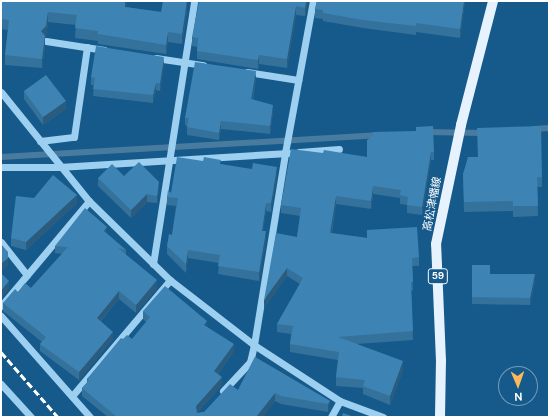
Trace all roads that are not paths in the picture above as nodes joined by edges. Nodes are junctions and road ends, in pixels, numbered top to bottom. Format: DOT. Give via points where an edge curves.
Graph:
graph roads {
  1 [pos="194,1"];
  2 [pos="313,1"];
  3 [pos="493,1"];
  4 [pos="46,41"];
  5 [pos="87,47"];
  6 [pos="109,50"];
  7 [pos="147,56"];
  8 [pos="185,62"];
  9 [pos="215,67"];
  10 [pos="238,70"];
  11 [pos="298,80"];
  12 [pos="1,92"];
  13 [pos="42,144"];
  14 [pos="339,149"];
  15 [pos="285,151"];
  16 [pos="171,158"];
  17 [pos="57,164"];
  18 [pos="1,166"];
  19 [pos="89,201"];
  20 [pos="1,242"];
  21 [pos="153,264"];
  22 [pos="27,275"];
  23 [pos="170,280"];
  24 [pos="1,306"];
  25 [pos="1,316"];
  26 [pos="254,344"];
  27 [pos="1,384"];
  28 [pos="220,395"];
  29 [pos="72,396"];
  30 [pos="340,401"];
  31 [pos="31,417"];
  32 [pos="90,417"];
  33 [pos="331,417"];
  34 [pos="383,417"];
  35 [pos="440,417"];
  1 -- 8 [label="street"];
  2 -- 11 [label="street"];
  3 -- 35 [label="main road, 高松津幡線 / 59" via="461,125 436,244 441,360"];
  4 -- 5 [label="street"];
  5 -- 6 [label="street"];
  5 -- 13 [label="street" via="74,137"];
  7 -- 8 [label="street"];
  8 -- 9 [label="street"];
  8 -- 16 [label="street"];
  10 -- 11 [label="street"];
  11 -- 15 [label="street"];
  12 -- 13 [label="street"];
  13 -- 17 [label="street"];
  14 -- 15 [label="street"];
  15 -- 16 [label="street"];
  15 -- 26 [label="street"];
  16 -- 17 [label="street"];
  16 -- 21 [label="street"];
  17 -- 18 [label="street"];
  17 -- 19 [label="street"];
  19 -- 21 [label="street"];
  19 -- 22 [label="street"];
  20 -- 22 [label="street"];
  21 -- 23 [label="street"];
  22 -- 24 [label="street"];
  23 -- 26 [label="street"];
  23 -- 29 [label="street"];
  25 -- 29 [label="street"];
  26 -- 28 [label="street" via="250,362"];
  26 -- 30 [label="street"];
  27 -- 31 [label="street"];
  29 -- 32 [label="street"];
  30 -- 33 [label="street"];
  30 -- 34 [label="street"];
}
